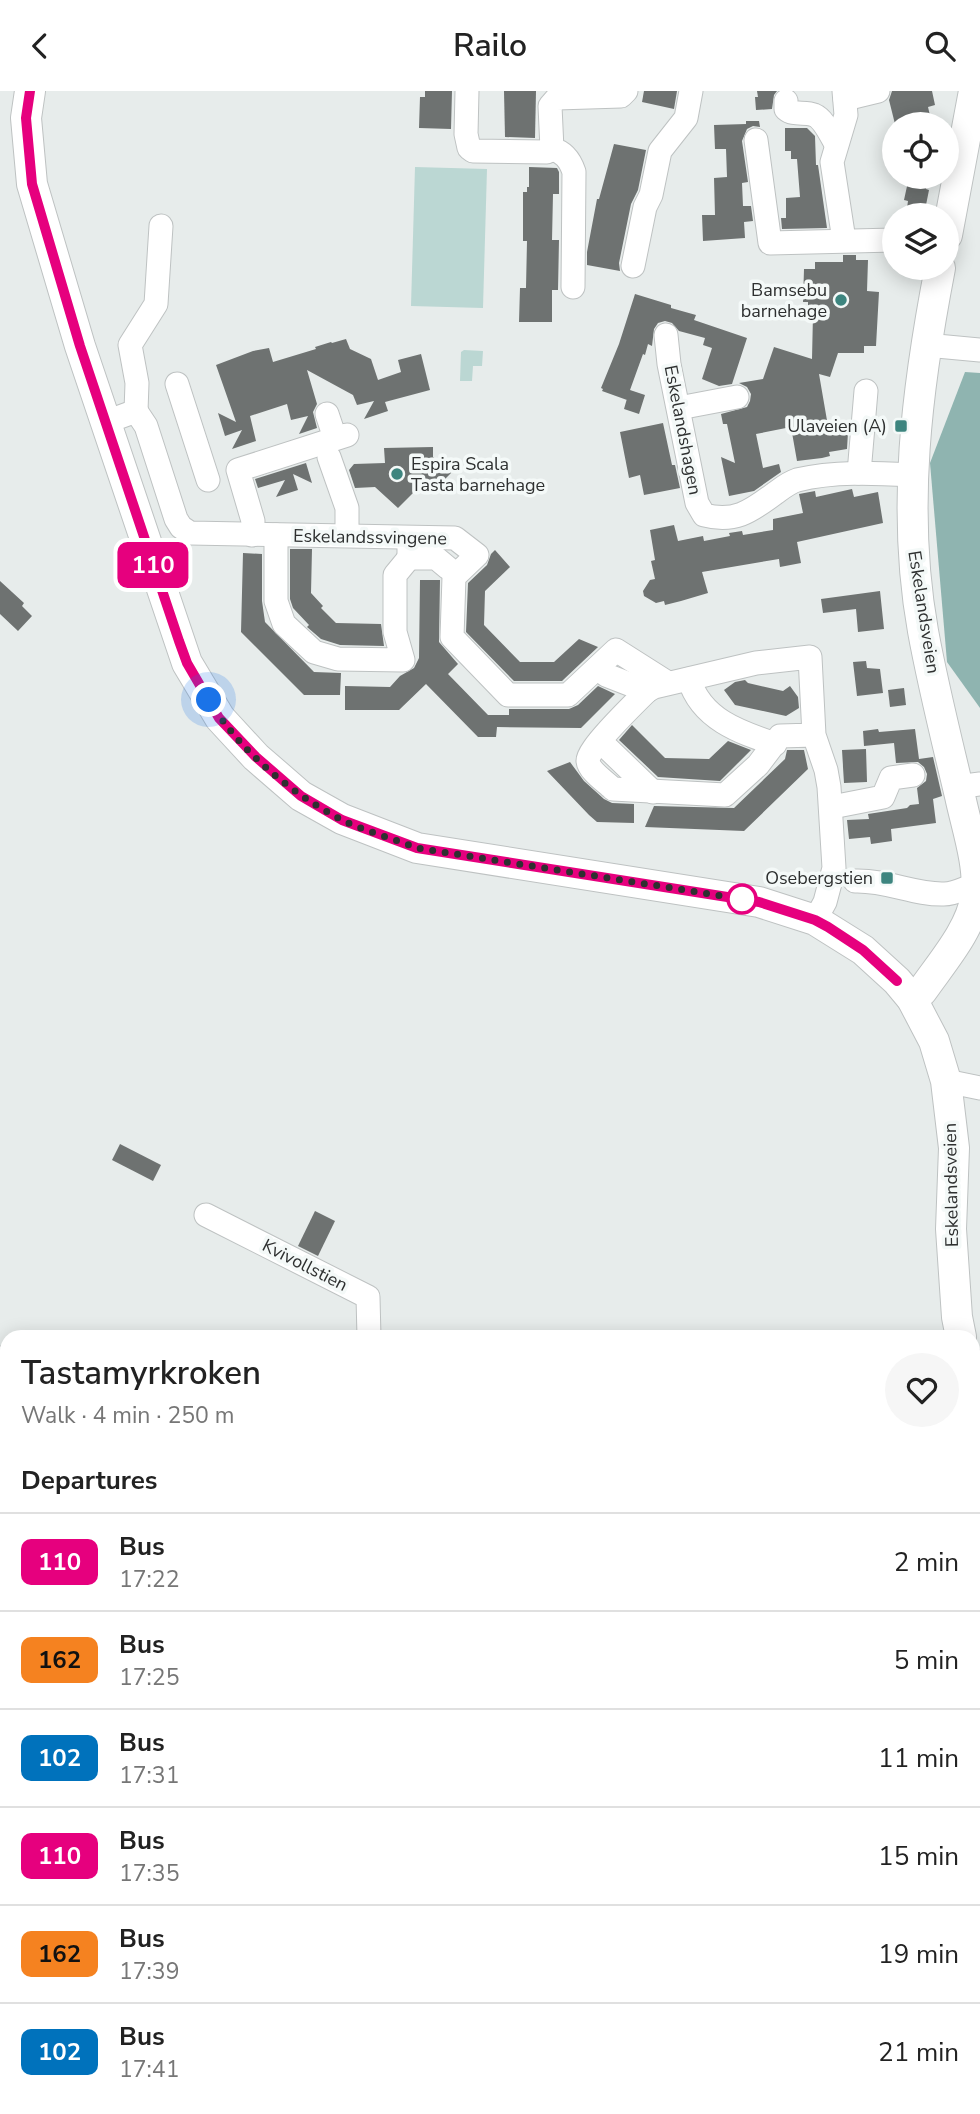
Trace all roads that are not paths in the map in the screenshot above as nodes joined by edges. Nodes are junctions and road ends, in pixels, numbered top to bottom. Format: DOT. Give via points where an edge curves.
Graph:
graph roads {
  1 [pos="30,91"];
  2 [pos="467,91"];
  3 [pos="626,91"];
  4 [pos="691,91"];
  5 [pos="878,91"];
  6 [pos="974,91"];
  7 [pos="844,95"];
  8 [pos="786,101"];
  9 [pos="756,140"];
  10 [pos="836,144"];
  11 [pos="552,149"];
  12 [pos="953,203"];
  13 [pos="161,226"];
  14 [pos="844,240"];
  15 [pos="882,240"];
  16 [pos="633,266"];
  17 [pos="938,280"];
  18 [pos="573,287"];
  19 [pos="666,335"];
  20 [pos="926,345"];
  21 [pos="980,350"];
  22 [pos="177,384"];
  23 [pos="866,391"];
  24 [pos="737,397"];
  25 [pos="679,408"];
  26 [pos="136,411"];
  27 [pos="327,414"];
  28 [pos="106,422"];
  29 [pos="337,443"];
  30 [pos="859,473"];
  31 [pos="912,475"];
  32 [pos="208,480"];
  33 [pos="252,534"];
  34 [pos="276,535"];
  35 [pos="347,535"];
  36 [pos="409,547"];
  37 [pos="448,568"];
  38 [pos="606,675"];
  39 [pos="668,684"];
  40 [pos="814,735"];
  41 [pos="775,744"];
  42 [pos="913,775"];
  43 [pos="969,785"];
  44 [pos="832,807"];
  45 [pos="855,881"];
  46 [pos="977,902"];
  47 [pos="815,920"];
  48 [pos="904,990"];
  49 [pos="946,1081"];
  50 [pos="980,1088"];
  51 [pos="206,1215"];
  52 [pos="369,1330"];
  53 [pos="960,1330"];
  1 -- 28 [label="main road, Eskelandsveien" via="26,118 32,184"];
  2 -- 11 [label="street" via="466,134 473,151"];
  3 -- 11 [label="street" via="621,96 557,98 551,106"];
  4 -- 16 [label="street" via="686,118 660,151"];
  5 -- 7 [label="street"];
  6 -- 12 [label="main road"];
  7 -- 10 [label="street" via="844,125"];
  8 -- 10 [label="street" via="790,113 819,118"];
  9 -- 14 [label="street" via="770,243"];
  10 -- 14 [label="street" via="832,162"];
  11 -- 18 [label="street" via="571,162 574,172"];
  13 -- 26 [label="street" via="156,304 130,345 137,383"];
  14 -- 15 [label="street"];
  17 -- 20 [label="main road, Eskelandsveien"];
  19 -- 25 [label="street, Eskelandshagen"];
  20 -- 21 [label="street"];
  20 -- 31 [label="main road, Eskelandsveien"];
  22 -- 32 [label="street"];
  23 -- 30 [label="street"];
  24 -- 25 [label="street"];
  25 -- 30 [label="street, Eskelandshagen" via="697,503 704,515 719,519 737,516 794,481"];
  26 -- 28 [label="street"];
  26 -- 33 [label="street, Eskelandssvingene" via="146,426 181,527 195,534"];
  27 -- 29 [label="street"];
  28 -- 47 [label="main road, Eskelandsveien" via="187,663 219,718 301,796 342,820 417,848 759,902"];
  29 -- 33 [label="street" via="238,470 253,521"];
  29 -- 35 [label="street"];
  30 -- 31 [label="street, Eskelandshagen"];
  31 -- 43 [label="main road, Eskelandsveien" via="923,630"];
  33 -- 34 [label="street, Eskelandssvingene"];
  34 -- 35 [label="street, Eskelandssvingene"];
  34 -- 36 [label="street, Eskelandssvingene" via="276,601 284,624 314,652 338,659 403,660 396,632 395,575"];
  35 -- 36 [label="street, Eskelandssvingene"];
  36 -- 37 [label="street"];
  36 -- 39 [label="street, Eskelandssvingene" via="455,538 477,555 454,577 452,637 508,695 568,695 616,650"];
  38 -- 39 [label="street"];
  39 -- 40 [label="street" via="756,663 810,657"];
  39 -- 41 [label="street" via="696,697 708,712 732,727"];
  39 -- 41 [label="street" via="600,741 587,758 613,789 729,794"];
  40 -- 41 [label="street" via="782,736"];
  40 -- 44 [label="street"];
  42 -- 44 [label="street" via="891,778 883,797"];
  43 -- 46 [label="main road, Eskelandsveien"];
  44 -- 47 [label="street" via="834,869"];
  45 -- 46 [label="street" via="876,881"];
  46 -- 48 [label="main road" via="922,991"];
  47 -- 48 [label="main road, Eskelandsveien" via="863,950"];
  48 -- 49 [label="main road, Eskelandsveien" via="934,1041"];
  49 -- 50 [label="street"];
  49 -- 53 [label="main road, Eskelandsveien" via="954,1148 951,1229"];
  51 -- 52 [label="street, Kvivollstien" via="368,1297"];
}
